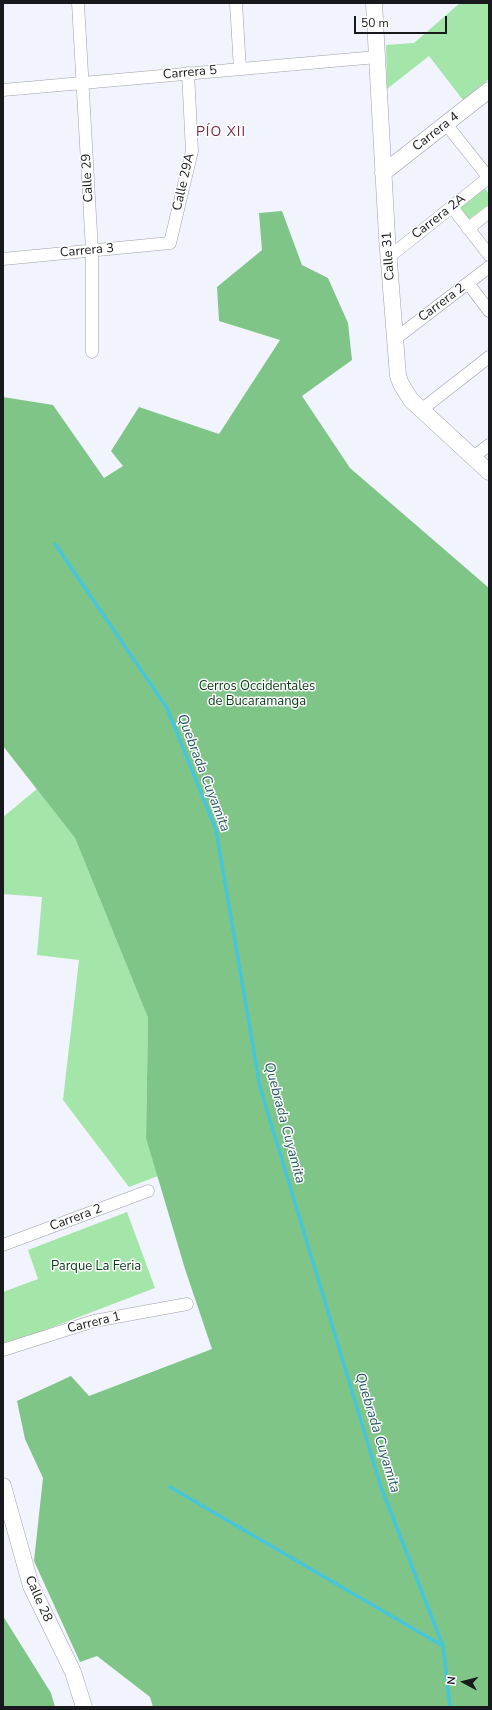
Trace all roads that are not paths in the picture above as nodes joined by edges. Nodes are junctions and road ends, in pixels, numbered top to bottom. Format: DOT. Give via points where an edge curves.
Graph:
graph roads {
  1 [pos="78,3"];
  2 [pos="236,3"];
  3 [pos="374,3"];
  4 [pos="377,57"];
  5 [pos="240,69"];
  6 [pos="188,73"];
  7 [pos="83,82"];
  8 [pos="3,90"];
  9 [pos="489,90"];
  10 [pos="446,124"];
  11 [pos="383,173"];
  12 [pos="489,178"];
  13 [pos="452,208"];
  14 [pos="489,212"];
  15 [pos="468,228"];
  16 [pos="170,243"];
  17 [pos="92,250"];
  18 [pos="489,255"];
  19 [pos="389,257"];
  20 [pos="3,259"];
  21 [pos="489,267"];
  22 [pos="468,283"];
  23 [pos="489,311"];
  24 [pos="395,339"];
  25 [pos="92,352"];
  26 [pos="489,357"];
  27 [pos="421,410"];
  28 [pos="489,445"];
  29 [pos="473,457"];
  30 [pos="489,472"];
  31 [pos="148,1191"];
  32 [pos="3,1245"];
  33 [pos="187,1304"];
  34 [pos="3,1350"];
  35 [pos="3,1486"];
  36 [pos="84,1707"];
  1 -- 7 [label="street, Calle 29"];
  2 -- 5 [label="street"];
  3 -- 4 [label="street, Calle 31"];
  4 -- 5 [label="street, Carrera 5"];
  4 -- 11 [label="street, Calle 31"];
  5 -- 6 [label="street, Carrera 5"];
  6 -- 7 [label="street, Carrera 5"];
  6 -- 16 [label="street, Calle 29A" via="192,151"];
  7 -- 8 [label="street, Carrera 5"];
  7 -- 17 [label="street, Calle 29"];
  9 -- 10 [label="street, Carrera 4"];
  10 -- 11 [label="street, Carrera 4"];
  10 -- 12 [label="street"];
  11 -- 19 [label="street, Calle 31"];
  12 -- 13 [label="street, Carrera 2A"];
  13 -- 15 [label="street"];
  13 -- 19 [label="street, Carrera 2A"];
  14 -- 15 [label="street"];
  15 -- 18 [label="street"];
  16 -- 17 [label="street, Carrera 3"];
  17 -- 20 [label="street, Carrera 3"];
  17 -- 25 [label="street, Calle 29"];
  19 -- 24 [label="street, Calle 31"];
  21 -- 22 [label="street, Carrera 2"];
  22 -- 23 [label="street"];
  22 -- 24 [label="street, Carrera 2"];
  24 -- 27 [label="street, Calle 31" via="400,384"];
  26 -- 27 [label="street"];
  27 -- 29 [label="street, Calle 31"];
  28 -- 29 [label="street"];
  29 -- 30 [label="street, Calle 31"];
  31 -- 32 [label="street, Carrera 2"];
  33 -- 34 [label="street, Carrera 1" via="94,1321"];
  35 -- 36 [label="street, Calle 28" via="31,1586 73,1672"];
}
